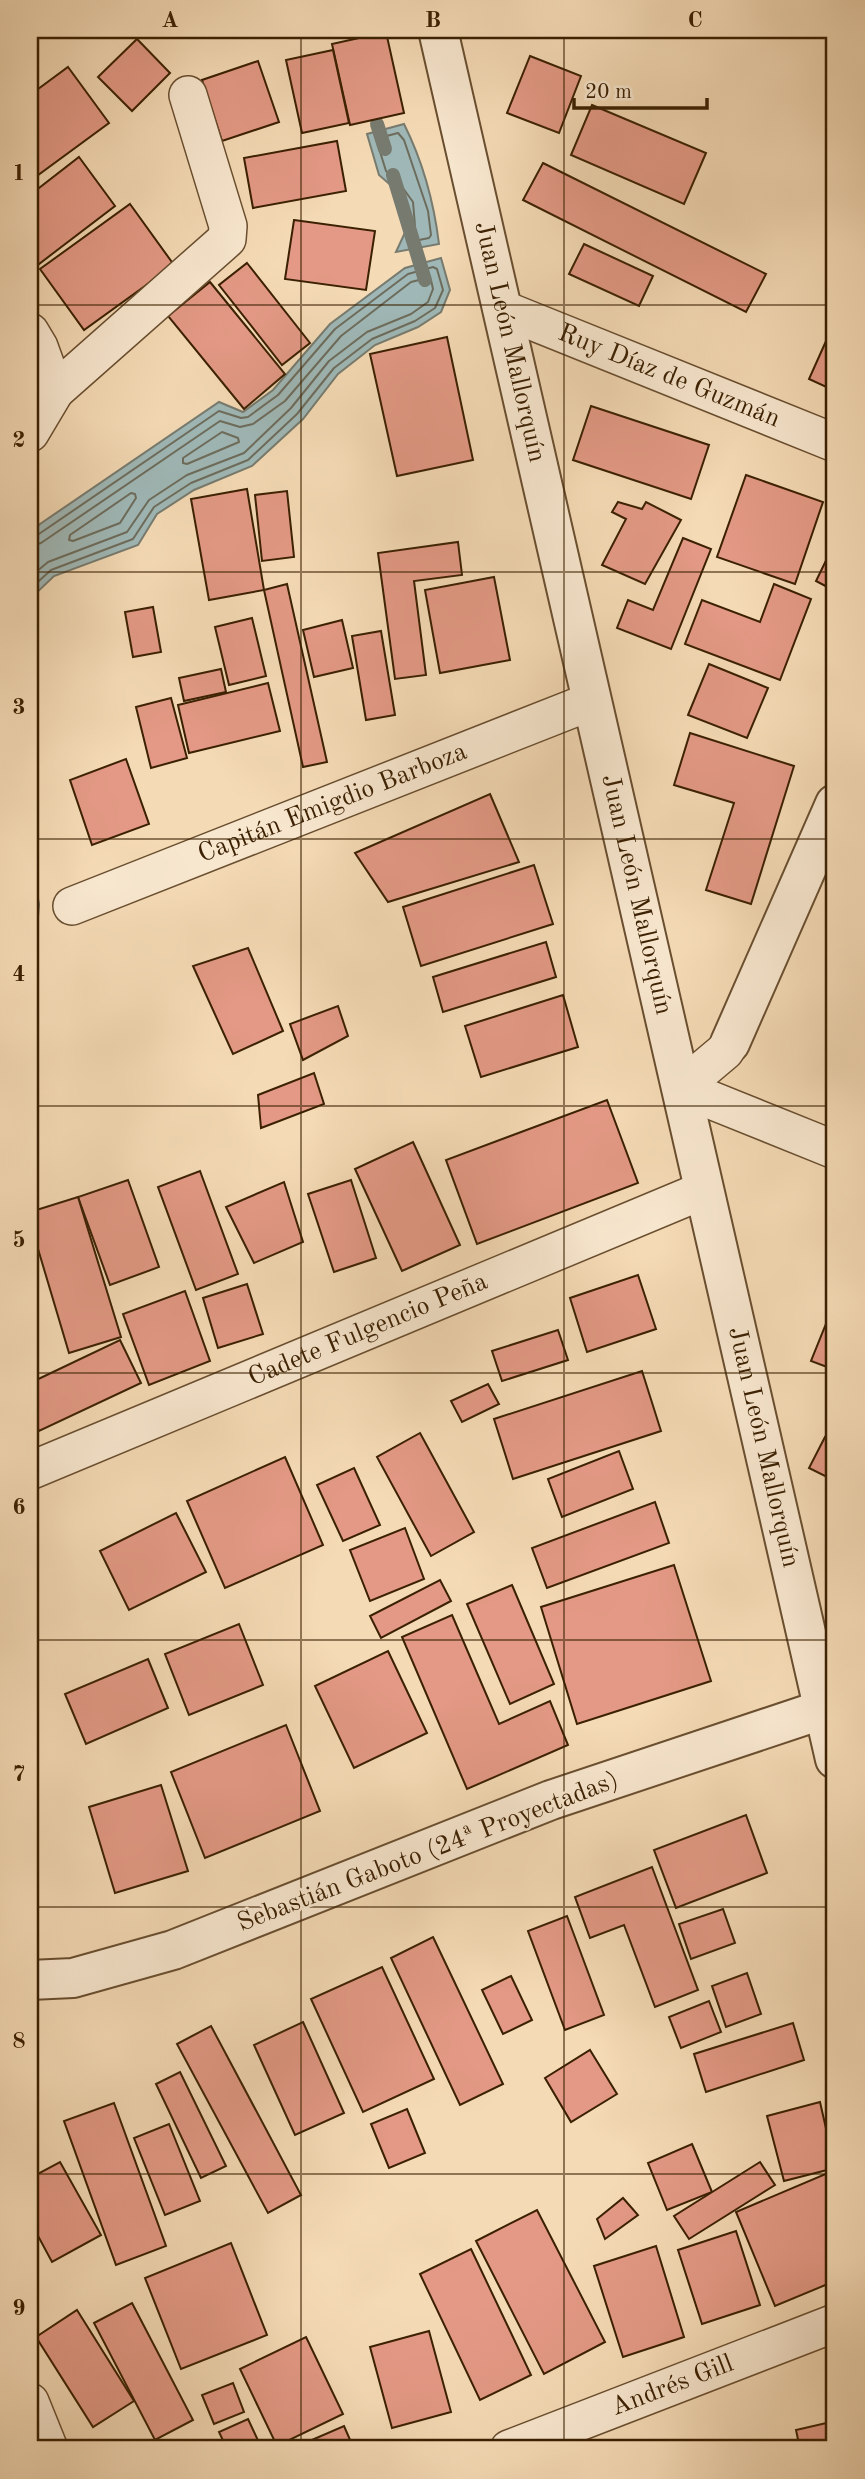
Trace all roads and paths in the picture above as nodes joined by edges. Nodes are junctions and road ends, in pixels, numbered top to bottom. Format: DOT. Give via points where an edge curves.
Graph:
graph roads {
  1 [pos="438,30"];
  2 [pos="188,95"];
  3 [pos="502,309"];
  4 [pos="30,332"];
  5 [pos="42,390"];
  6 [pos="30,433"];
  7 [pos="835,443"];
  8 [pos="592,701"];
  9 [pos="835,804"];
  10 [pos="72,906"];
  11 [pos="730,1043"];
  12 [pos="681,1088"];
  13 [pos="835,1150"];
  14 [pos="704,1190"];
  15 [pos="32,1470"];
  16 [pos="824,1709"];
  17 [pos="835,1759"];
  18 [pos="30,1980"];
  19 [pos="835,2323"];
  20 [pos="30,2402"];
  21 [pos="50,2449"];
  22 [pos="509,2449"];
  1 -- 3 [label="street, Juan León Mallorquín"];
  2 -- 5 [label="street" via="228,239"];
  3 -- 7 [label="street, Ruy Díaz de Guzmán"];
  3 -- 8 [label="street, Juan León Mallorquín"];
  4 -- 5 [label="street" via="39,347"];
  5 -- 6 [label="street"];
  8 -- 10 [label="street, Capitán Emigdio Barboza"];
  8 -- 12 [label="street, Juan León Mallorquín"];
  9 -- 11 [label="street"];
  11 -- 12 [label="street"];
  12 -- 13 [label="street"];
  12 -- 14 [label="street, Juan León Mallorquín"];
  14 -- 15 [label="street, Cadete Fulgencio Peña"];
  14 -- 16 [label="street, Juan León Mallorquín"];
  16 -- 17 [label="street, Juan León Mallorquín"];
  16 -- 18 [label="street, Sebastián Gaboto (24ª Proyectadas)" via="551,1800 173,1950 73,1978"];
  19 -- 22 [label="street, Andrés Gill"];
  20 -- 21 [label="street"];
}
